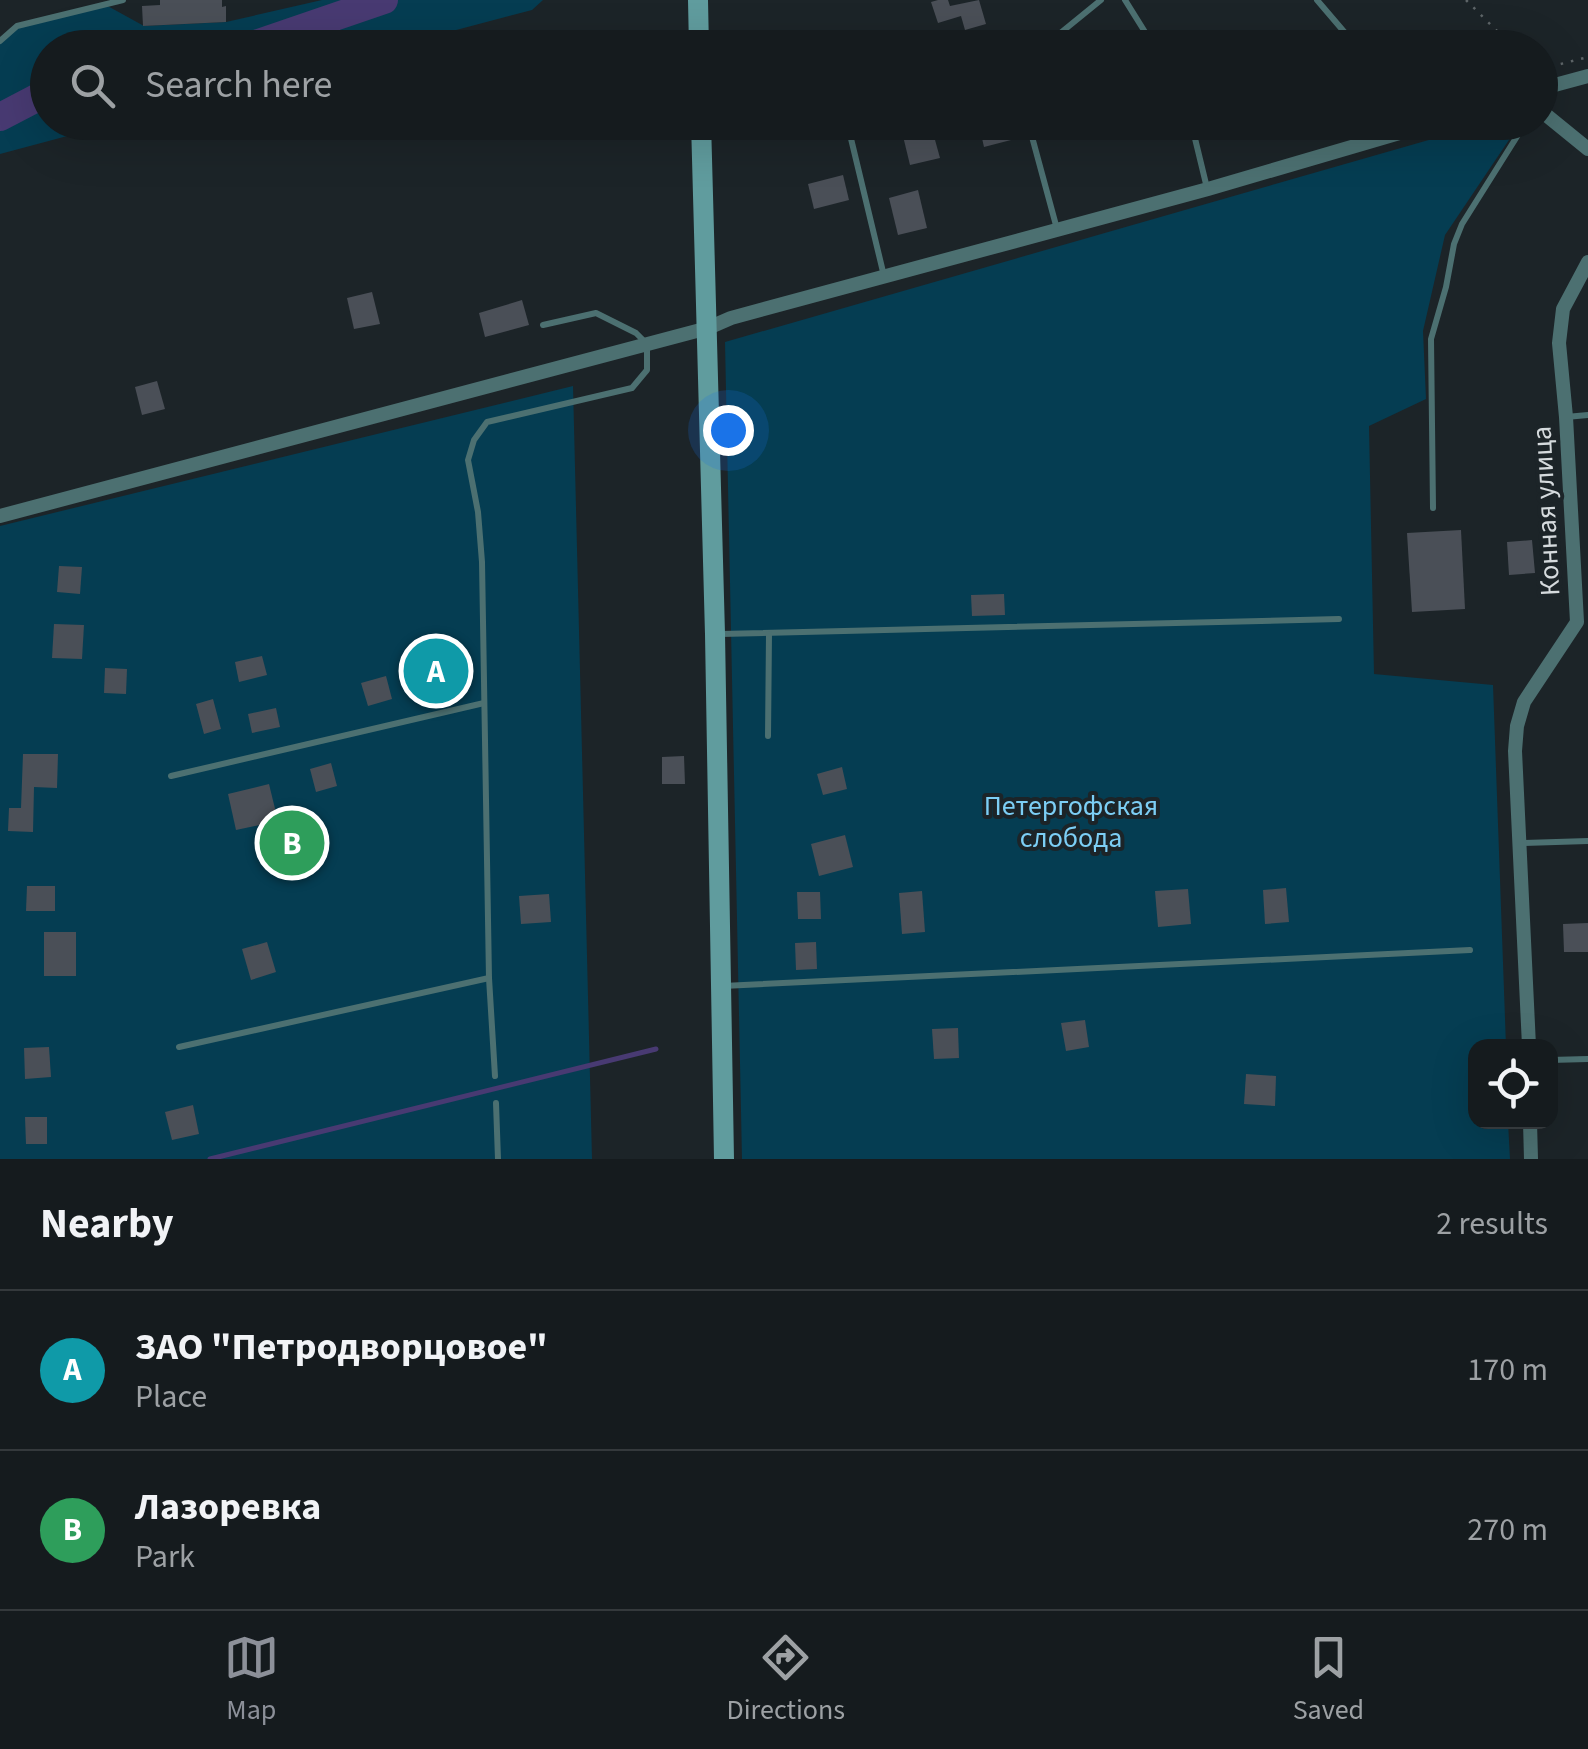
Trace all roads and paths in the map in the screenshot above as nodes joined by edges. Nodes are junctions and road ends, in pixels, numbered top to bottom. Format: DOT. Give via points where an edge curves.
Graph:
graph roads {
  1 [pos="123,0"];
  2 [pos="698,0"];
  3 [pos="1102,0"];
  4 [pos="1125,0"];
  5 [pos="1317,0"];
  6 [pos="1466,0"];
  7 [pos="104,2"];
  8 [pos="699,30"];
  9 [pos="1064,30"];
  10 [pos="1144,30"];
  11 [pos="1343,30"];
  12 [pos="1496,30"];
  13 [pos="0,41"];
  14 [pos="1588,57"];
  15 [pos="1558,65"];
  16 [pos="1588,76"];
  17 [pos="1558,84"];
  18 [pos="1558,125"];
  19 [pos="702,140"];
  20 [pos="851,140"];
  21 [pos="1033,140"];
  22 [pos="1196,140"];
  23 [pos="1364,140"];
  24 [pos="1515,140"];
  25 [pos="1588,149"];
  26 [pos="1208,189"];
  27 [pos="1057,230"];
  28 [pos="1588,262"];
  29 [pos="884,278"];
  30 [pos="543,326"];
  31 [pos="708,328"];
  32 [pos="647,344"];
  33 [pos="1588,415"];
  34 [pos="1566,418"];
  35 [pos="1433,508"];
  36 [pos="0,516"];
  37 [pos="1339,620"];
  38 [pos="1583,622"];
  39 [pos="715,634"];
  40 [pos="770,634"];
  41 [pos="484,703"];
  42 [pos="768,736"];
  43 [pos="170,776"];
  44 [pos="1588,841"];
  45 [pos="1521,843"];
  46 [pos="1470,950"];
  47 [pos="489,978"];
  48 [pos="722,986"];
  49 [pos="1529,1039"];
  50 [pos="179,1047"];
  51 [pos="1588,1059"];
  52 [pos="1558,1060"];
  53 [pos="495,1076"];
  54 [pos="496,1103"];
  55 [pos="1530,1129"];
  56 [pos="498,1159"];
  57 [pos="724,1159"];
  58 [pos="1531,1159"];
  1 -- 7 [label="lane"];
  2 -- 8 [label="street"];
  3 -- 9 [label="lane"];
  4 -- 10 [label="lane"];
  5 -- 11 [label="lane"];
  6 -- 12 [label="path"];
  7 -- 13 [label="lane" via="17,26"];
  14 -- 15 [label="path"];
  16 -- 17 [label="street"];
  18 -- 25 [label="street"];
  19 -- 31 [label="street"];
  20 -- 29 [label="lane"];
  21 -- 27 [label="lane"];
  22 -- 26 [label="lane"];
  23 -- 26 [label="street"];
  24 -- 35 [label="lane" via="1462,224 1431,339"];
  26 -- 27 [label="street"];
  27 -- 29 [label="street"];
  28 -- 34 [label="street, Конная улица" via="1562,309 1558,343"];
  29 -- 31 [label="street"];
  30 -- 32 [label="lane" via="596,313"];
  31 -- 32 [label="street"];
  31 -- 39 [label="street"];
  32 -- 36 [label="street"];
  32 -- 41 [label="lane" via="647,370 632,388 487,422 474,440 468,460 482,562"];
  33 -- 34 [label="lane"];
  34 -- 38 [label="street, Конная улица"];
  37 -- 40 [label="lane"];
  38 -- 45 [label="street, Конная улица" via="1524,702 1517,726"];
  39 -- 40 [label="lane"];
  39 -- 48 [label="street"];
  40 -- 42 [label="lane"];
  41 -- 43 [label="lane"];
  41 -- 47 [label="lane"];
  44 -- 45 [label="lane"];
  45 -- 49 [label="street, Конная улица"];
  46 -- 48 [label="lane"];
  47 -- 50 [label="lane"];
  47 -- 53 [label="lane"];
  48 -- 57 [label="street"];
  51 -- 52 [label="lane"];
  54 -- 56 [label="lane"];
  55 -- 58 [label="street"];
}
